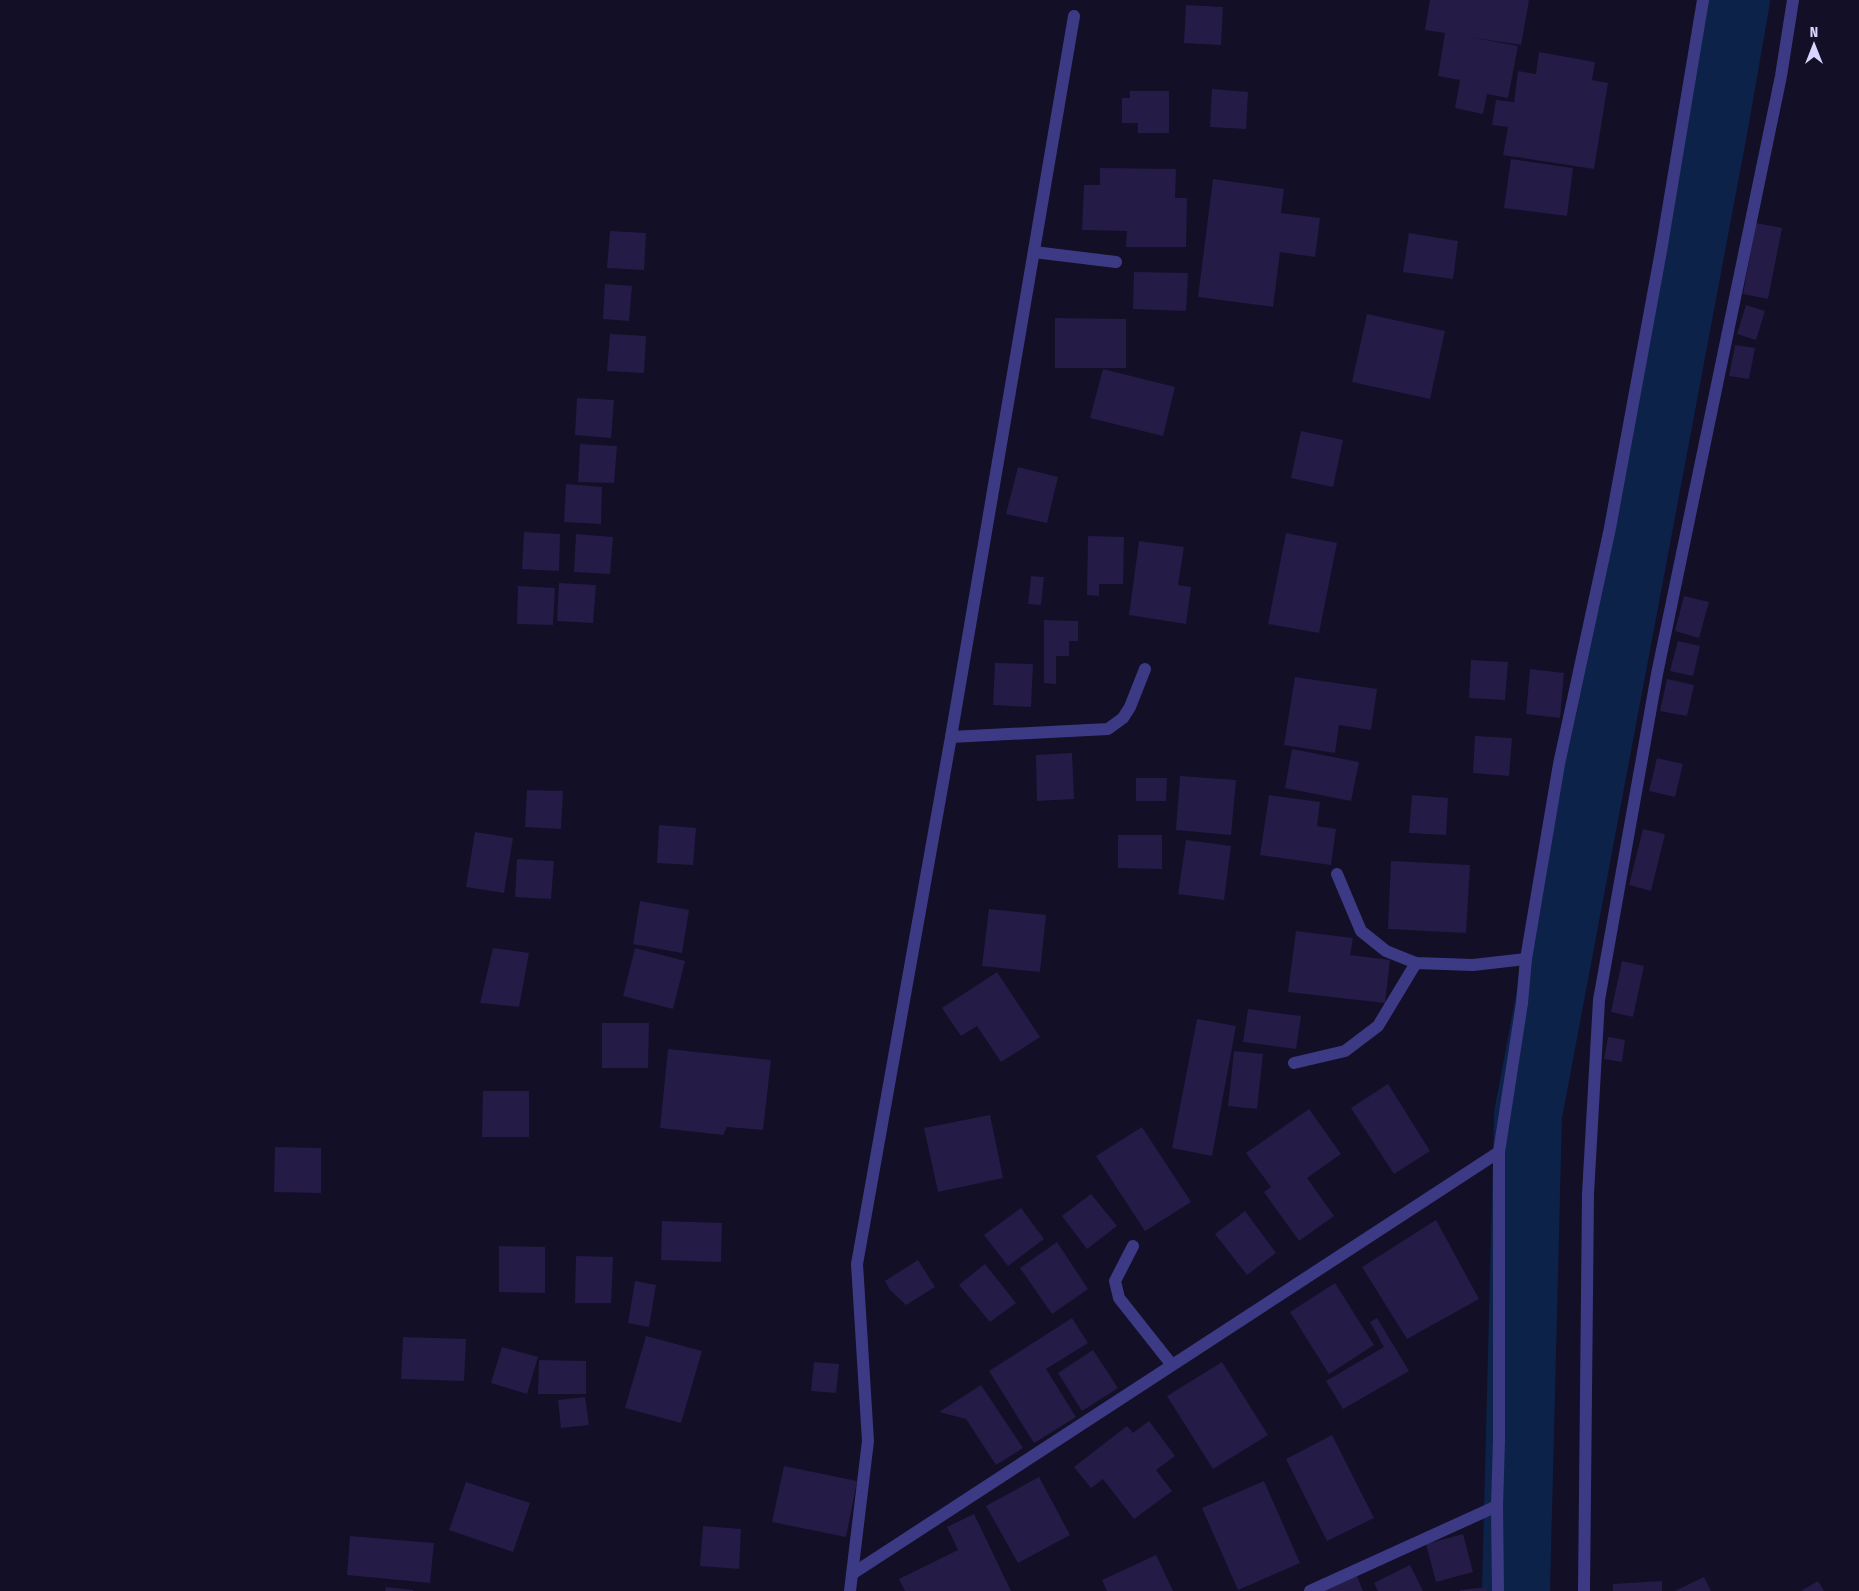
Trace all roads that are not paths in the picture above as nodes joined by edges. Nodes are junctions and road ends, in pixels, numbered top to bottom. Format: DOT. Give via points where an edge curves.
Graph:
graph roads {
  1 [pos="1703,0"];
  2 [pos="1793,0"];
  3 [pos="1074,16"];
  4 [pos="1034,252"];
  5 [pos="1116,262"];
  6 [pos="1146,669"];
  7 [pos="952,737"];
  8 [pos="1337,874"];
  9 [pos="1526,959"];
  10 [pos="1416,963"];
  11 [pos="1294,1063"];
  12 [pos="1499,1152"];
  13 [pos="1133,1246"];
  14 [pos="1172,1365"];
  15 [pos="1497,1506"];
  16 [pos="852,1574"];
  17 [pos="850,1591"];
  18 [pos="1310,1591"];
  19 [pos="1498,1591"];
  20 [pos="1584,1591"];
  1 -- 9 [label="street" via="1610,528 1559,764"];
  2 -- 20 [label="street" via="1781,76 1657,674 1599,1000 1588,1194"];
  3 -- 4 [label="street"];
  4 -- 5 [label="street"];
  4 -- 7 [label="street"];
  6 -- 7 [label="street" via="1123,718 1108,729"];
  7 -- 16 [label="street" via="856,1264 868,1441"];
  8 -- 10 [label="street" via="1361,931 1386,951"];
  9 -- 10 [label="street" via="1473,965"];
  9 -- 12 [label="street"];
  10 -- 11 [label="street" via="1378,1026 1346,1051"];
  12 -- 14 [label="street"];
  12 -- 15 [label="street"];
  13 -- 14 [label="street" via="1115,1282 1119,1298"];
  14 -- 16 [label="street"];
  15 -- 18 [label="street"];
  15 -- 19 [label="street"];
  16 -- 17 [label="street"];
}
